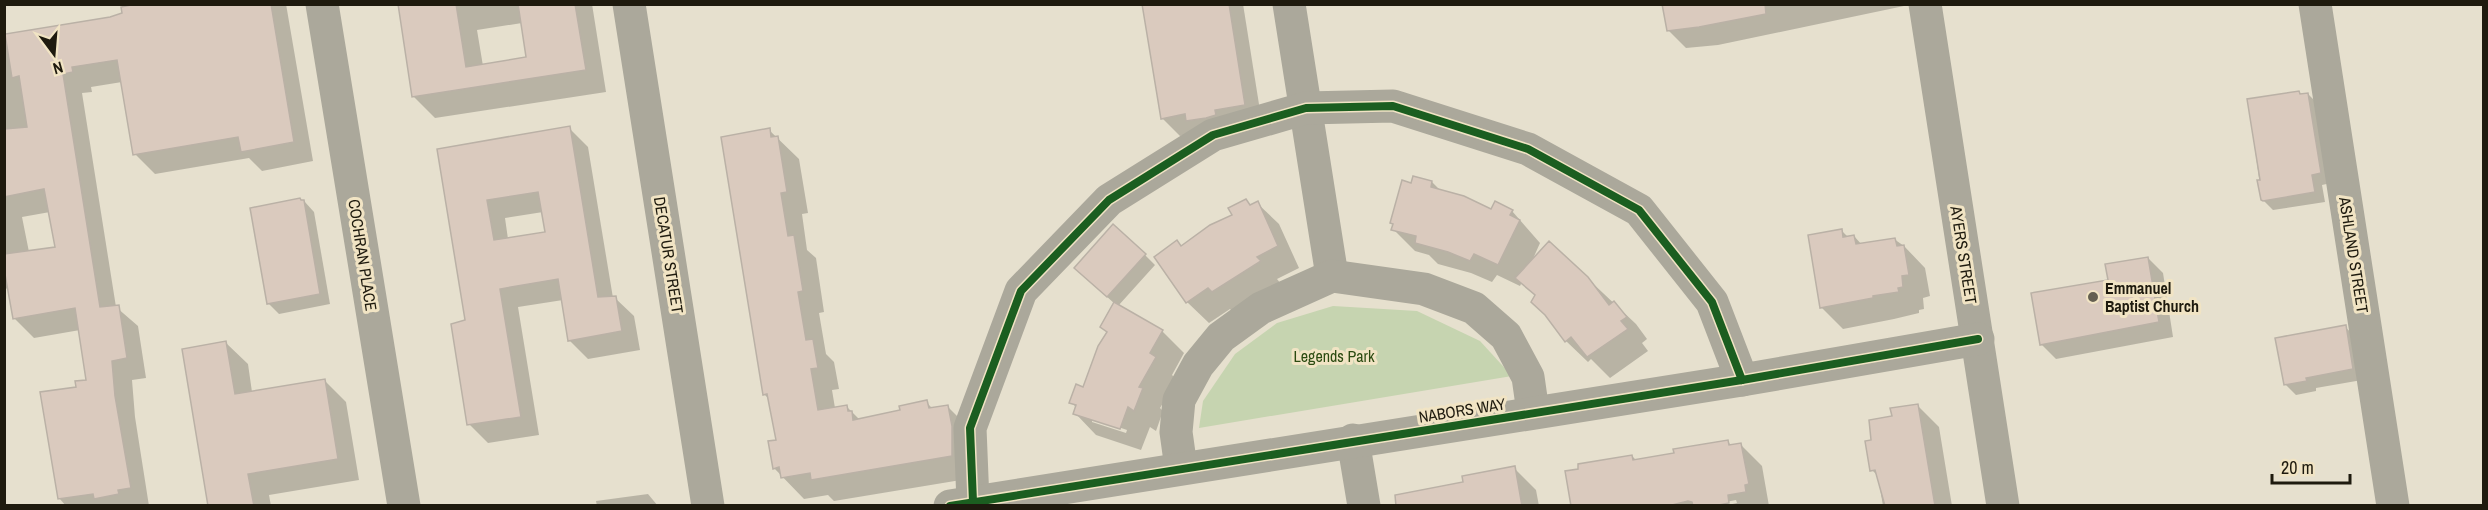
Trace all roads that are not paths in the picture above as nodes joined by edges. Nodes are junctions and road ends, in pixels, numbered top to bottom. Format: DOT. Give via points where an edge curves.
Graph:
graph roads {
  1 [pos="322,4"];
  2 [pos="629,4"];
  3 [pos="1289,4"];
  4 [pos="1925,4"];
  5 [pos="2315,4"];
  6 [pos="1306,108"];
  7 [pos="1332,276"];
  8 [pos="1978,339"];
  9 [pos="1742,380"];
  10 [pos="1533,412"];
  11 [pos="1353,440"];
  12 [pos="1181,468"];
  13 [pos="962,504"];
  14 [pos="404,506"];
  15 [pos="708,506"];
  16 [pos="1364,506"];
  17 [pos="2004,506"];
  18 [pos="2393,506"];
  1 -- 14 [label="street, COCHRAN PLACE"];
  2 -- 15 [label="street, DECATUR STREET"];
  3 -- 6 [label="street"];
  4 -- 8 [label="street, AYERS STREET"];
  5 -- 18 [label="street, ASHLAND STREET"];
  6 -- 7 [label="street"];
  6 -- 9 [label="street" via="1393,106 1528,148 1639,210 1712,302"];
  6 -- 13 [label="street" via="1213,135 1108,200 1021,291 970,428"];
  7 -- 10 [label="street" via="1424,290 1474,308 1506,336 1528,377"];
  7 -- 12 [label="street" via="1261,308 1221,337 1198,364 1179,400 1176,432"];
  8 -- 9 [label="street, NABORS WAY"];
  8 -- 17 [label="street, AYERS STREET"];
  9 -- 10 [label="street, NABORS WAY"];
  10 -- 11 [label="street, NABORS WAY"];
  11 -- 12 [label="street, NABORS WAY"];
  11 -- 16 [label="street"];
  12 -- 13 [label="street, NABORS WAY"];
}
